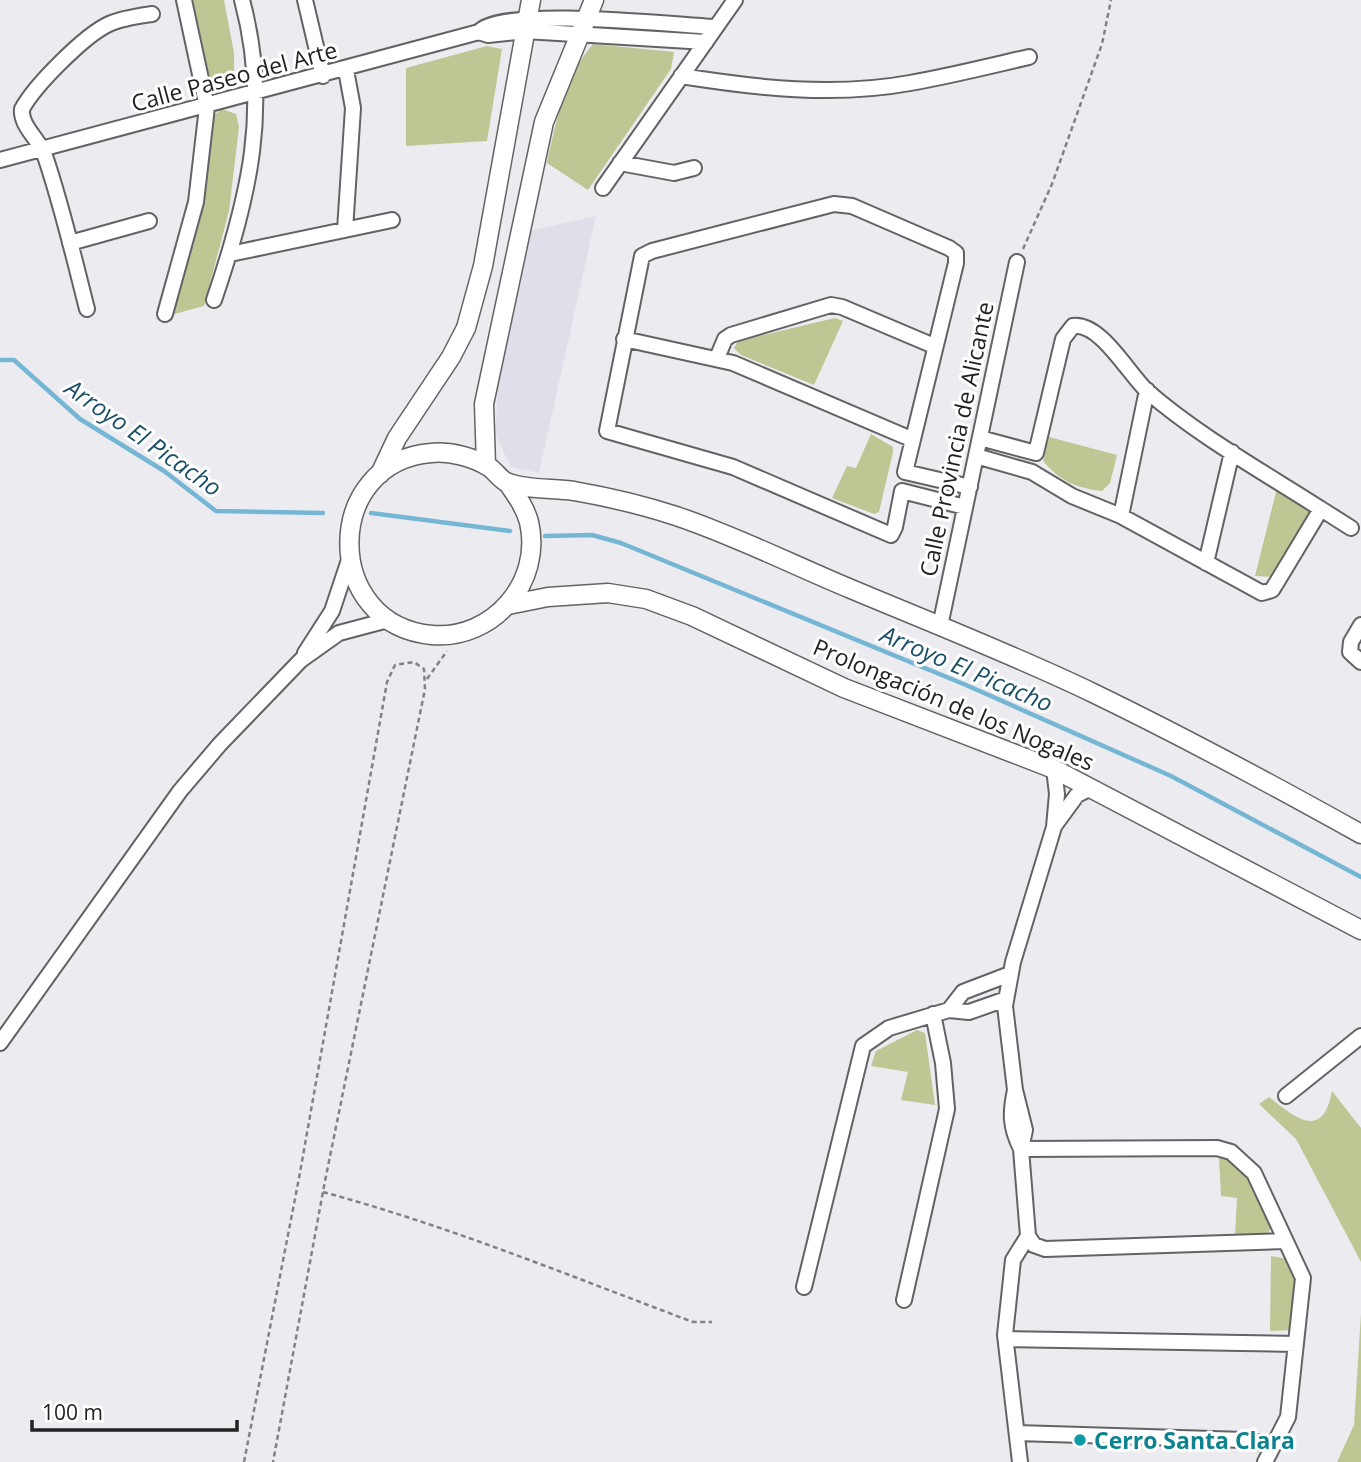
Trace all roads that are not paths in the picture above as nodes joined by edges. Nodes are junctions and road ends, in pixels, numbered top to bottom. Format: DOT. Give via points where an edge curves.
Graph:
graph roads {
  1 [pos="184,0"];
  2 [pos="242,0"];
  3 [pos="305,0"];
  4 [pos="594,0"];
  5 [pos="735,0"];
  6 [pos="152,14"];
  7 [pos="528,16"];
  8 [pos="668,24"];
  9 [pos="716,27"];
  10 [pos="584,28"];
  11 [pos="665,39"];
  12 [pos="706,42"];
  13 [pos="1030,57"];
  14 [pos="346,70"];
  15 [pos="323,76"];
  16 [pos="681,76"];
  17 [pos="257,94"];
  18 [pos="207,107"];
  19 [pos="43,149"];
  20 [pos="0,160"];
  21 [pos="620,163"];
  22 [pos="694,168"];
  23 [pos="603,188"];
  24 [pos="392,220"];
  25 [pos="149,221"];
  26 [pos="345,230"];
  27 [pos="70,243"];
  28 [pos="230,254"];
  29 [pos="1017,262"];
  30 [pos="214,300"];
  31 [pos="87,309"];
  32 [pos="165,314"];
  33 [pos="624,339"];
  34 [pos="934,346"];
  35 [pos="717,358"];
  36 [pos="1147,390"];
  37 [pos="980,438"];
  38 [pos="911,439"];
  39 [pos="1233,452"];
  40 [pos="1036,453"];
  41 [pos="976,456"];
  42 [pos="486,465"];
  43 [pos="905,471"];
  44 [pos="1032,472"];
  45 [pos="380,474"];
  46 [pos="507,482"];
  47 [pos="970,487"];
  48 [pos="902,491"];
  49 [pos="965,507"];
  50 [pos="1321,509"];
  51 [pos="1121,516"];
  52 [pos="1351,528"];
  53 [pos="349,560"];
  54 [pos="1206,563"];
  55 [pos="508,605"];
  56 [pos="388,620"];
  57 [pos="1361,625"];
  58 [pos="940,626"];
  59 [pos="301,660"];
  60 [pos="1361,662"];
  61 [pos="1054,769"];
  62 [pos="1091,788"];
  63 [pos="1054,827"];
  64 [pos="1361,834"];
  65 [pos="1361,930"];
  66 [pos="1010,974"];
  67 [pos="1006,999"];
  68 [pos="949,1010"];
  69 [pos="933,1014"];
  70 [pos="1361,1036"];
  71 [pos="0,1043"];
  72 [pos="1286,1096"];
  73 [pos="1021,1149"];
  74 [pos="1028,1236"];
  75 [pos="1284,1241"];
  76 [pos="804,1287"];
  77 [pos="904,1300"];
  78 [pos="1006,1339"];
  79 [pos="1296,1344"];
  80 [pos="1017,1433"];
  81 [pos="1274,1445"];
  82 [pos="1020,1462"];
  83 [pos="1265,1462"];
  1 -- 18 [label="street"];
  2 -- 17 [label="street"];
  3 -- 15 [label="street"];
  4 -- 10 [label="main road"];
  5 -- 9 [label="street"];
  6 -- 19 [label="street" via="109,24 92,34 24,104 23,120"];
  7 -- 10 [label="street, Calle Paseo del Arte"];
  7 -- 14 [label="street, Calle Paseo del Arte" via="490,23 479,32"];
  7 -- 45 [label="main road, Prolongación de los Nogales" via="483,266 461,338 397,438"];
  8 -- 9 [label="street, Calle Paseo del Arte"];
  8 -- 10 [label="street, Calle Paseo del Arte"];
  8 -- 11 [label="street"];
  9 -- 12 [label="street"];
  10 -- 11 [label="street, Calle Paseo del Arte"];
  10 -- 42 [label="main road" via="544,122 484,404"];
  11 -- 12 [label="street, Calle Paseo del Arte"];
  12 -- 16 [label="street"];
  13 -- 16 [label="street" via="908,84 852,89 745,86"];
  14 -- 15 [label="street, Calle Paseo del Arte"];
  14 -- 26 [label="street" via="353,108"];
  15 -- 17 [label="street, Calle Paseo del Arte"];
  16 -- 21 [label="street"];
  17 -- 18 [label="street, Calle Paseo del Arte"];
  17 -- 28 [label="street" via="249,184"];
  18 -- 19 [label="street, Calle Paseo del Arte"];
  18 -- 32 [label="street" via="196,202"];
  19 -- 20 [label="street, Calle Paseo del Arte"];
  19 -- 27 [label="street"];
  21 -- 22 [label="street" via="674,173"];
  21 -- 23 [label="street"];
  24 -- 26 [label="street"];
  25 -- 27 [label="street"];
  26 -- 28 [label="street"];
  27 -- 31 [label="street"];
  28 -- 30 [label="street"];
  29 -- 37 [label="street, Calle Provincia de Alicante"];
  33 -- 34 [label="street" via="642,256 834,204 852,206 956,253"];
  33 -- 35 [label="street"];
  33 -- 48 [label="street" via="607,431 733,467 891,535"];
  34 -- 35 [label="street" via="831,306 732,335 725,339"];
  34 -- 38 [label="street"];
  35 -- 38 [label="street"];
  36 -- 39 [label="street"];
  36 -- 40 [label="street" via="1095,332 1073,326 1063,339"];
  36 -- 51 [label="street"];
  37 -- 40 [label="street"];
  37 -- 41 [label="street, Calle Provincia de Alicante"];
  38 -- 43 [label="street"];
  39 -- 50 [label="street"];
  39 -- 54 [label="street"];
  40 -- 44 [label="street"];
  41 -- 44 [label="street"];
  41 -- 47 [label="street, Calle Provincia de Alicante"];
  42 -- 45 [label="main road, Prolongación de los Nogales" via="460,454 432,453 404,459"];
  42 -- 46 [label="main road, Prolongación de los Nogales"];
  43 -- 47 [label="street"];
  43 -- 48 [label="street"];
  44 -- 51 [label="street" via="1072,496"];
  45 -- 53 [label="main road, Prolongación de los Nogales" via="362,496 350,522"];
  46 -- 55 [label="main road, Prolongación de los Nogales" via="520,500 531,543 525,576"];
  46 -- 58 [label="main road" via="617,499 678,517"];
  47 -- 49 [label="street, Calle Provincia de Alicante"];
  48 -- 49 [label="street"];
  49 -- 58 [label="street, Calle Provincia de Alicante"];
  50 -- 52 [label="street"];
  50 -- 54 [label="street" via="1266,593"];
  51 -- 54 [label="street"];
  53 -- 56 [label="main road, Prolongación de los Nogales" via="363,594"];
  53 -- 59 [label="street" via="332,611"];
  55 -- 56 [label="main road, Prolongación de los Nogales" via="482,625 447,635 418,633"];
  55 -- 61 [label="main road, Prolongación de los Nogales" via="581,593 646,599 844,688"];
  56 -- 59 [label="street" via="339,633"];
  57 -- 60 [label="street" via="1350,652"];
  58 -- 64 [label="main road" via="1094,694"];
  59 -- 71 [label="street" via="180,791"];
  61 -- 62 [label="main road, Prolongación de los Nogales"];
  61 -- 63 [label="street"];
  62 -- 63 [label="street" via="1077,795"];
  62 -- 65 [label="main road, Prolongación de los Nogales"];
  63 -- 66 [label="street"];
  66 -- 67 [label="street"];
  66 -- 68 [label="street" via="963,992"];
  67 -- 68 [label="street" via="969,1012"];
  67 -- 73 [label="street" via="1014,1090 1025,1130"];
  68 -- 69 [label="street"];
  69 -- 76 [label="street" via="889,1028 863,1046"];
  69 -- 77 [label="street" via="947,1109"];
  70 -- 72 [label="street"];
  73 -- 74 [label="street"];
  73 -- 75 [label="street" via="1217,1148 1231,1152 1254,1173"];
  74 -- 75 [label="street" via="1034,1245 1045,1249"];
  74 -- 78 [label="street" via="1013,1260"];
  75 -- 79 [label="street" via="1303,1279"];
  78 -- 79 [label="street"];
  78 -- 80 [label="street"];
  79 -- 81 [label="street" via="1288,1417"];
  80 -- 81 [label="street" via="1245,1440"];
  80 -- 82 [label="street"];
  81 -- 83 [label="street"];
}
